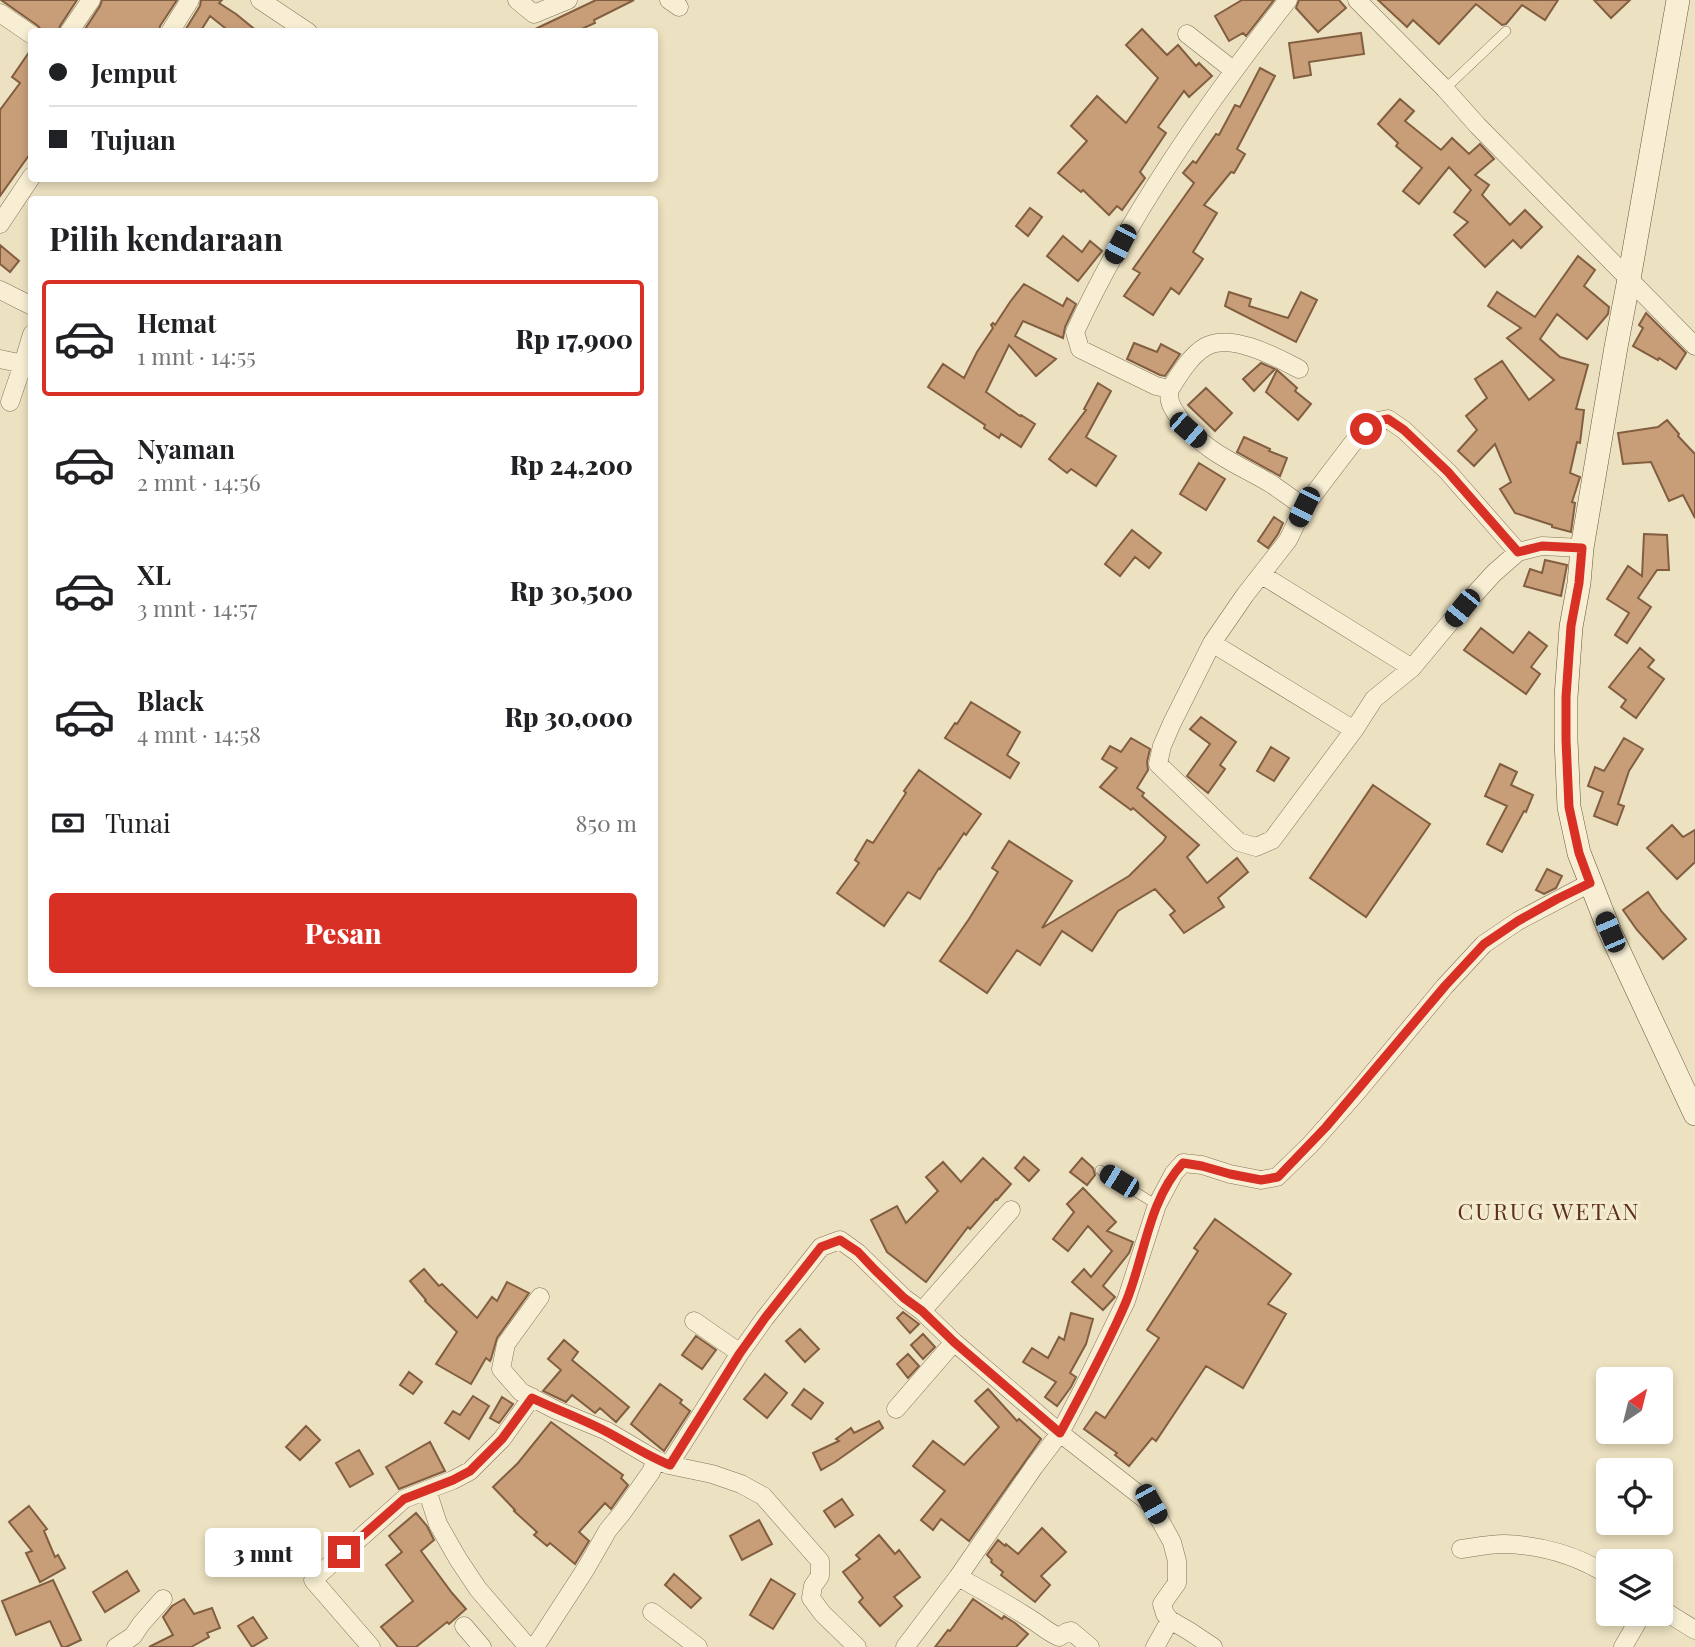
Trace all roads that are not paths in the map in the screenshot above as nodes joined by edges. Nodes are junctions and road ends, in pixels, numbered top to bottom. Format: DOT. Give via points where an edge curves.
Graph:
graph roads {
  1 [pos="91,0"];
  2 [pos="190,0"];
  3 [pos="260,0"];
  4 [pos="517,0"];
  5 [pos="568,0"];
  6 [pos="1288,0"];
  7 [pos="1357,0"];
  8 [pos="1678,0"];
  9 [pos="0,13"];
  10 [pos="72,28"];
  11 [pos="172,28"];
  12 [pos="302,28"];
  13 [pos="1506,31"];
  14 [pos="28,32"];
  15 [pos="1187,34"];
  16 [pos="1233,70"];
  17 [pos="1445,89"];
  18 [pos="28,182"];
  19 [pos="0,224"];
  20 [pos="1629,279"];
  21 [pos="0,290"];
  22 [pos="28,304"];
  23 [pos="1695,346"];
  24 [pos="28,347"];
  25 [pos="0,359"];
  26 [pos="23,364"];
  27 [pos="1299,369"];
  28 [pos="1170,389"];
  29 [pos="10,402"];
  30 [pos="1304,507"];
  31 [pos="1582,548"];
  32 [pos="1518,552"];
  33 [pos="1262,575"];
  34 [pos="1212,643"];
  35 [pos="1412,668"];
  36 [pos="1354,730"];
  37 [pos="1590,883"];
  38 [pos="1695,1114"];
  39 [pos="1100,1170"];
  40 [pos="1157,1205"];
  41 [pos="1011,1210"];
  42 [pos="540,1297"];
  43 [pos="922,1311"];
  44 [pos="694,1321"];
  45 [pos="954,1342"];
  46 [pos="740,1353"];
  47 [pos="532,1398"];
  48 [pos="896,1409"];
  49 [pos="1060,1433"];
  50 [pos="663,1462"];
  51 [pos="427,1490"];
  52 [pos="1461,1549"];
  53 [pos="1596,1567"];
  54 [pos="958,1577"];
  55 [pos="163,1599"];
  56 [pos="652,1612"];
  57 [pos="1673,1616"];
  58 [pos="1170,1620"];
  59 [pos="464,1626"];
  60 [pos="1635,1626"];
  61 [pos="1695,1630"];
  62 [pos="116,1647"];
  63 [pos="371,1647"];
  64 [pos="482,1647"];
  65 [pos="528,1647"];
  66 [pos="535,1647"];
  67 [pos="698,1647"];
  68 [pos="857,1647"];
  69 [pos="905,1647"];
  70 [pos="1090,1647"];
  71 [pos="1155,1647"];
  72 [pos="1213,1647"];
  73 [pos="1623,1647"];
  1 -- 10 [label="street"];
  2 -- 11 [label="street"];
  3 -- 12 [label="street"];
  4 -- 5 [label="street" via="534,14"];
  6 -- 16 [label="street"];
  7 -- 17 [label="street"];
  8 -- 20 [label="street"];
  9 -- 14 [label="street"];
  13 -- 17 [label="lane"];
  15 -- 16 [label="street"];
  16 -- 28 [label="street" via="1120,244 1075,332 1080,349"];
  17 -- 20 [label="street"];
  18 -- 19 [label="street"];
  20 -- 23 [label="street"];
  20 -- 31 [label="street"];
  21 -- 22 [label="street"];
  24 -- 26 [label="street"];
  25 -- 26 [label="street"];
  26 -- 29 [label="street"];
  27 -- 28 [label="street" via="1270,354 1220,342 1197,354"];
  28 -- 30 [label="street" via="1172,407 1207,447"];
  30 -- 32 [label="street" via="1366,429 1388,419 1448,472"];
  30 -- 33 [label="street" via="1288,540"];
  31 -- 32 [label="street" via="1542,546"];
  31 -- 37 [label="street" via="1571,626 1566,740 1569,807"];
  32 -- 35 [label="street" via="1462,608"];
  33 -- 34 [label="street"];
  33 -- 35 [label="street"];
  34 -- 36 [label="street"];
  34 -- 36 [label="street" via="1172,723 1158,764 1239,842 1256,847 1272,840"];
  35 -- 36 [label="street" via="1374,699"];
  37 -- 38 [label="street"];
  37 -- 40 [label="street" via="1484,944 1278,1177 1261,1180 1183,1163"];
  39 -- 40 [label="lane"];
  40 -- 49 [label="street" via="1126,1301"];
  41 -- 43 [label="street"];
  42 -- 47 [label="street" via="506,1344 501,1369 515,1387"];
  43 -- 45 [label="street"];
  43 -- 46 [label="street" via="840,1240 821,1247"];
  44 -- 46 [label="street"];
  45 -- 48 [label="street"];
  45 -- 49 [label="street"];
  46 -- 50 [label="street"];
  47 -- 50 [label="street"];
  47 -- 51 [label="street" via="502,1439 470,1471"];
  49 -- 54 [label="street"];
  49 -- 58 [label="street" via="1151,1504 1177,1561 1177,1583 1163,1604"];
  50 -- 66 [label="street" via="608,1530"];
  50 -- 68 [label="street" via="712,1474 763,1496 820,1561 820,1576 811,1598"];
  51 -- 63 [label="street" via="404,1499 313,1580"];
  51 -- 65 [label="street" via="457,1559"];
  52 -- 53 [label="street" via="1503,1544 1534,1548"];
  54 -- 69 [label="street"];
  54 -- 70 [label="street" via="1052,1634 1059,1637 1071,1631"];
  55 -- 62 [label="street" via="133,1636"];
  56 -- 67 [label="street"];
  57 -- 61 [label="street"];
  58 -- 71 [label="street"];
  58 -- 72 [label="street"];
  59 -- 64 [label="street"];
  60 -- 73 [label="street"];
}
